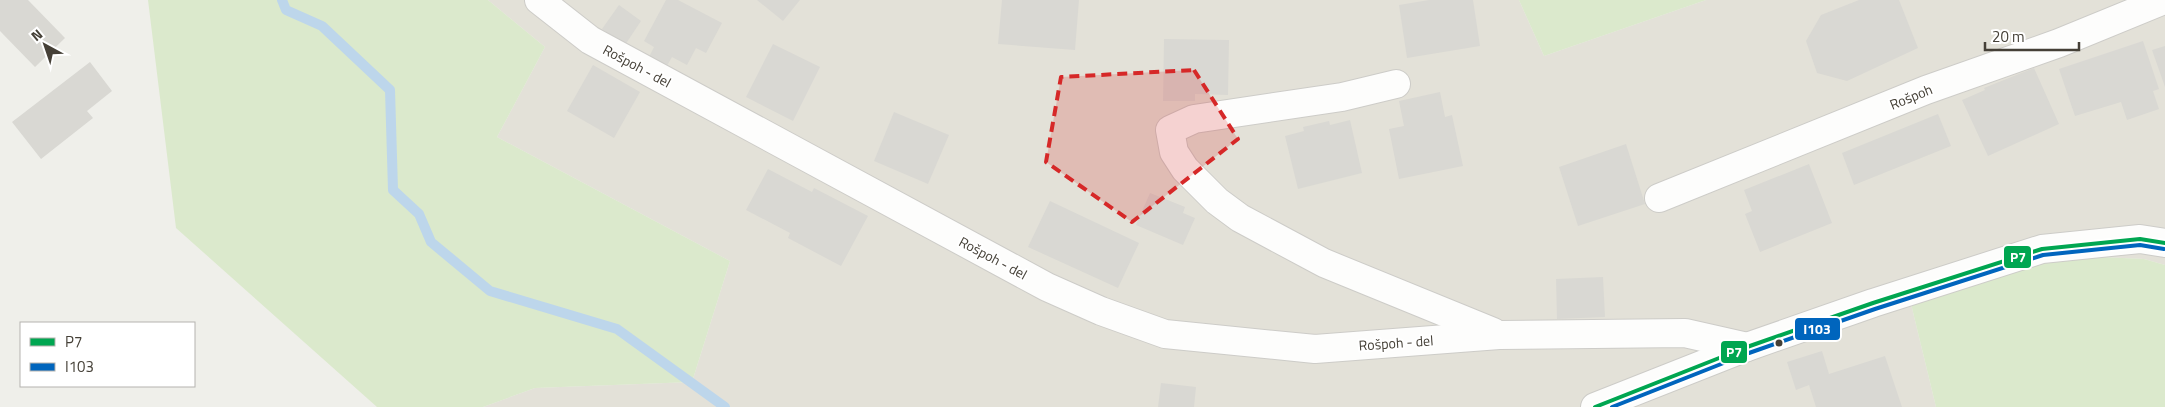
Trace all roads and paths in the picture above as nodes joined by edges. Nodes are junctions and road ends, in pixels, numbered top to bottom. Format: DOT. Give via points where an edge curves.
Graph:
graph roads {
  1 [pos="539,0"];
  2 [pos="2164,0"];
  3 [pos="1396,84"];
  4 [pos="1659,198"];
  5 [pos="2165,243"];
  6 [pos="1499,335"];
  7 [pos="1747,347"];
  8 [pos="1595,407"];
  1 -- 6 [label="street, Rošpoh - del" via="590,40 1047,287 1165,334 1315,349"];
  2 -- 4 [label="street, Rošpoh" via="2059,43 1926,90"];
  3 -- 6 [label="street, Rošpoh - del" via="1342,97 1194,119 1170,130 1174,152 1185,169 1217,201 1240,218 1324,263"];
  5 -- 7 [label="street" via="2140,239 2042,249"];
  6 -- 7 [label="street, Rošpoh - del" via="1685,332"];
  7 -- 8 [label="street"];
}
